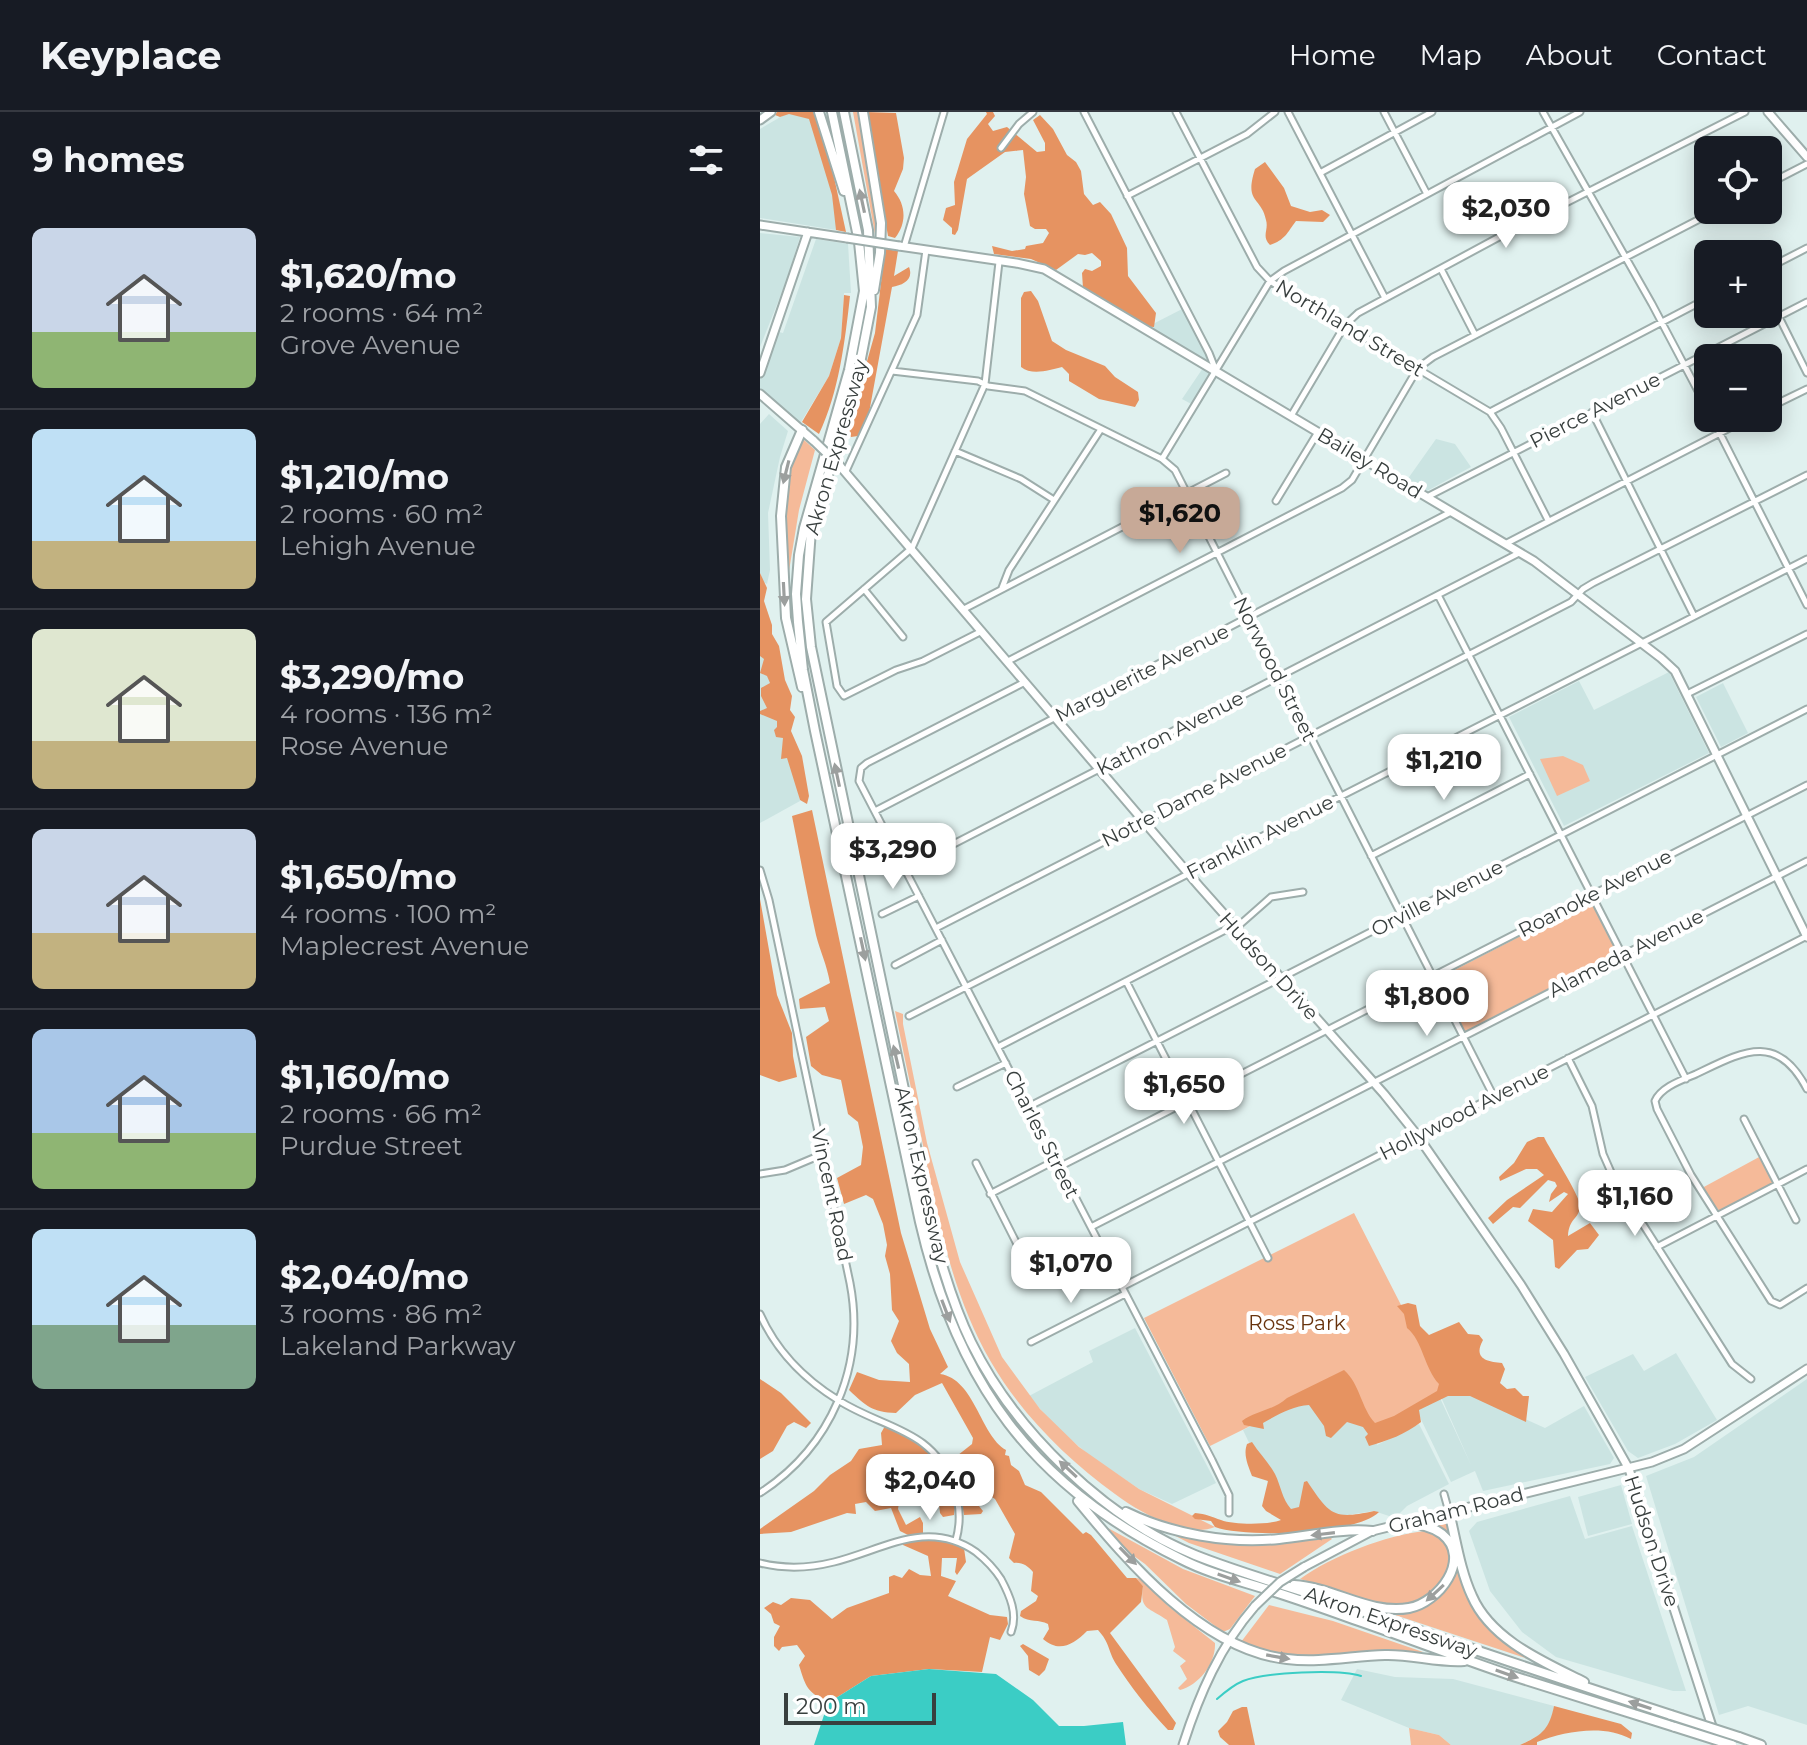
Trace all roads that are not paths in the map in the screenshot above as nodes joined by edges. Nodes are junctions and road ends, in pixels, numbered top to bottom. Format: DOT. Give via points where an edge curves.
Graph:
graph roads {
  1 [pos="771,112"];
  2 [pos="819,112"];
  3 [pos="832,112"];
  4 [pos="844,112"];
  5 [pos="863,112"];
  6 [pos="944,112"];
  7 [pos="1033,112"];
  8 [pos="1084,112"];
  9 [pos="1176,112"];
  10 [pos="1275,112"];
  11 [pos="1288,112"];
  12 [pos="1384,112"];
  13 [pos="1432,112"];
  14 [pos="1543,112"];
  15 [pos="1580,112"];
  16 [pos="1745,112"];
  17 [pos="1768,112"];
  18 [pos="760,120"];
  19 [pos="1553,127"];
  20 [pos="1394,132"];
  21 [pos="1001,148"];
  22 [pos="1807,157"];
  23 [pos="1200,159"];
  24 [pos="1807,164"];
  25 [pos="1320,173"];
  26 [pos="1782,177"];
  27 [pos="1589,191"];
  28 [pos="1427,194"];
  29 [pos="1127,196"];
  30 [pos="1694,222"];
  31 [pos="760,225"];
  32 [pos="808,232"];
  33 [pos="1352,234"];
  34 [pos="859,242"];
  35 [pos="901,246"];
  36 [pos="1807,248"];
  37 [pos="926,249"];
  38 [pos="1625,257"];
  39 [pos="1782,261"];
  40 [pos="999,262"];
  41 [pos="1441,269"];
  42 [pos="1270,281"];
  43 [pos="1385,298"];
  44 [pos="1807,302"];
  45 [pos="1694,305"];
  46 [pos="871,307"];
  47 [pos="1782,315"];
  48 [pos="1661,322"];
  49 [pos="1782,323"];
  50 [pos="1345,325"];
  51 [pos="1757,328"];
  52 [pos="1475,335"];
  53 [pos="1684,365"];
  54 [pos="1418,368"];
  55 [pos="892,371"];
  56 [pos="1216,371"];
  57 [pos="760,373"];
  58 [pos="1807,373"];
  59 [pos="985,384"];
  60 [pos="1694,384"];
  61 [pos="1807,389"];
  62 [pos="760,394"];
  63 [pos="1782,401"];
  64 [pos="1490,412"];
  65 [pos="1592,412"];
  66 [pos="1291,416"];
  67 [pos="1101,429"];
  68 [pos="802,430"];
  69 [pos="1318,432"];
  70 [pos="1720,433"];
  71 [pos="955,451"];
  72 [pos="1514,452"];
  73 [pos="1162,459"];
  74 [pos="1364,460"];
  75 [pos="843,468"];
  76 [pos="1226,473"];
  77 [pos="1807,475"];
  78 [pos="1626,481"];
  79 [pos="1187,493"];
  80 [pos="1427,497"];
  81 [pos="1054,500"];
  82 [pos="1276,501"];
  83 [pos="1755,502"];
  84 [pos="1451,512"];
  85 [pos="1548,520"];
  86 [pos="1505,544"];
  87 [pos="912,548"];
  88 [pos="1661,549"];
  89 [pos="1216,553"];
  90 [pos="1519,553"];
  91 [pos="1807,559"];
  92 [pos="1789,568"];
  93 [pos="864,589"];
  94 [pos="1001,589"];
  95 [pos="1438,595"];
  96 [pos="1578,595"];
  97 [pos="1807,605"];
  98 [pos="964,609"];
  99 [pos="1694,616"];
  100 [pos="1249,618"];
  101 [pos="982,631"];
  102 [pos="1807,634"];
  103 [pos="903,637"];
  104 [pos="1639,642"];
  105 [pos="1469,654"];
  106 [pos="1008,661"];
  107 [pos="1279,677"];
  108 [pos="1025,682"];
  109 [pos="1687,694"];
  110 [pos="1807,709"];
  111 [pos="1500,714"];
  112 [pos="1055,717"];
  113 [pos="815,731"];
  114 [pos="1309,736"];
  115 [pos="1717,755"];
  116 [pos="1099,769"];
  117 [pos="1530,774"];
  118 [pos="1807,785"];
  119 [pos="1340,796"];
  120 [pos="875,811"];
  121 [pos="1747,816"];
  122 [pos="1144,821"];
  123 [pos="1561,834"];
  124 [pos="892,844"];
  125 [pos="869,856"];
  126 [pos="1371,856"];
  127 [pos="1807,861"];
  128 [pos="905,869"];
  129 [pos="760,870"];
  130 [pos="1188,874"];
  131 [pos="1777,876"];
  132 [pos="763,887"];
  133 [pos="1303,892"];
  134 [pos="1592,895"];
  135 [pos="919,896"];
  136 [pos="882,914"];
  137 [pos="1401,916"];
  138 [pos="1235,927"];
  139 [pos="936,928"];
  140 [pos="1807,937"];
  141 [pos="942,940"];
  142 [pos="1623,955"];
  143 [pos="895,965"];
  144 [pos="1433,976"];
  145 [pos="1281,978"];
  146 [pos="1126,981"];
  147 [pos="966,987"];
  148 [pos="1653,1015"];
  149 [pos="909,1016"];
  150 [pos="1327,1030"];
  151 [pos="1463,1036"];
  152 [pos="1157,1041"];
  153 [pos="998,1047"];
  154 [pos="1568,1058"];
  155 [pos="1006,1063"];
  156 [pos="1686,1079"];
  157 [pos="1372,1082"];
  158 [pos="957,1087"];
  159 [pos="1807,1089"];
  160 [pos="1494,1097"];
  161 [pos="1188,1101"];
  162 [pos="1028,1107"];
  163 [pos="1744,1119"];
  164 [pos="1417,1135"];
  165 [pos="823,1154"];
  166 [pos="1056,1160"];
  167 [pos="1219,1161"];
  168 [pos="976,1163"];
  169 [pos="1059,1167"];
  170 [pos="1807,1169"];
  171 [pos="760,1174"];
  172 [pos="1778,1184"];
  173 [pos="990,1194"];
  174 [pos="1716,1216"];
  175 [pos="1796,1220"];
  176 [pos="1249,1221"];
  177 [pos="1091,1227"];
  178 [pos="1657,1247"];
  179 [pos="1023,1256"];
  180 [pos="1268,1258"];
  181 [pos="1807,1288"];
  182 [pos="1123,1290"];
  183 [pos="760,1314"];
  184 [pos="1031,1342"];
  185 [pos="1807,1369"];
  186 [pos="1751,1379"];
  187 [pos="840,1401"];
  188 [pos="1629,1469"];
  189 [pos="1065,1485"];
  190 [pos="1090,1489"];
  191 [pos="760,1493"];
  192 [pos="1444,1494"];
  193 [pos="1449,1512"];
  194 [pos="1229,1513"];
  195 [pos="1407,1523"];
  196 [pos="1372,1531"];
  197 [pos="956,1540"];
  198 [pos="760,1563"];
  199 [pos="1282,1584"];
  200 [pos="1011,1632"];
  201 [pos="1228,1642"];
  202 [pos="1469,1660"];
  203 [pos="1610,1695"];
  204 [pos="1183,1745"];
  205 [pos="1718,1745"];
  206 [pos="1732,1745"];
  207 [pos="1761,1745"];
  1 -- 18 [label="street"];
  2 -- 34 [label="highway"];
  3 -- 34 [label="highway, Akron Expressway"];
  46 -- 4 [label="highway, Akron Expressway, one-way" via="868,230"];
  5 -- 46 [label="highway" via="881,223"];
  6 -- 35 [label="street"];
  7 -- 21 [label="street"];
  8 -- 29 [label="street"];
  9 -- 23 [label="street, Northland Street"];
  10 -- 23 [label="street"];
  11 -- 25 [label="street"];
  12 -- 20 [label="street"];
  13 -- 20 [label="street"];
  14 -- 19 [label="street"];
  15 -- 19 [label="street"];
  16 -- 27 [label="street"];
  17 -- 22 [label="street"];
  19 -- 27 [label="street"];
  19 -- 28 [label="street"];
  20 -- 25 [label="street"];
  20 -- 28 [label="street"];
  23 -- 29 [label="street"];
  23 -- 42 [label="street, Northland Street" via="1257,267"];
  24 -- 26 [label="street"];
  25 -- 33 [label="street"];
  27 -- 38 [label="street"];
  27 -- 41 [label="street"];
  28 -- 33 [label="street"];
  29 -- 56 [label="street"];
  30 -- 38 [label="street"];
  31 -- 32 [label="street, Bailey Road"];
  32 -- 35 [label="street, Bailey Road, bridge"];
  32 -- 57 [label="street"];
  33 -- 42 [label="street"];
  33 -- 43 [label="street"];
  34 -- 113 [label="highway, Akron Expressway" via="864,291 858,327 799,555 798,622"];
  35 -- 37 [label="street, Bailey Road"];
  36 -- 39 [label="street"];
  37 -- 40 [label="street, Bailey Road"];
  37 -- 55 [label="street" via="919,310"];
  38 -- 48 [label="street"];
  38 -- 52 [label="street"];
  40 -- 56 [label="street, Bailey Road" via="1044,269"];
  40 -- 59 [label="street"];
  41 -- 43 [label="street"];
  41 -- 52 [label="street"];
  42 -- 50 [label="street, Northland Street"];
  42 -- 56 [label="street"];
  43 -- 50 [label="street"];
  44 -- 47 [label="street, Pierce Avenue"];
  45 -- 48 [label="street"];
  190 -- 46 [label="highway, Akron Expressway, one-way" via="1004,1397 972,1344 950,1292 814,667 806,599 811,530 856,384"];
  48 -- 53 [label="street"];
  48 -- 64 [label="street"];
  49 -- 58 [label="street"];
  50 -- 54 [label="street, Northland Street"];
  50 -- 66 [label="street"];
  51 -- 53 [label="street, Pierce Avenue"];
  52 -- 54 [label="street"];
  53 -- 60 [label="street"];
  53 -- 65 [label="street, Pierce Avenue"];
  54 -- 64 [label="street, Northland Street"];
  54 -- 74 [label="street"];
  55 -- 59 [label="street, Norwood Street"];
  55 -- 75 [label="street"];
  56 -- 66 [label="street, Bailey Road"];
  56 -- 73 [label="street"];
  59 -- 67 [label="street, Norwood Street" via="1025,391"];
  59 -- 71 [label="street"];
  61 -- 63 [label="street"];
  62 -- 68 [label="street, Hudson Drive"];
  64 -- 72 [label="street, Northland Street"];
  65 -- 72 [label="street, Pierce Avenue"];
  65 -- 78 [label="street"];
  66 -- 69 [label="street, Bailey Road"];
  67 -- 73 [label="street, Norwood Street"];
  67 -- 81 [label="street"];
  68 -- 75 [label="street, Hudson Drive, bridge"];
  68 -- 113 [label="highway, one-way" via="782,489 783,577 790,643"];
  69 -- 74 [label="street, Bailey Road"];
  69 -- 82 [label="street"];
  70 -- 78 [label="street"];
  70 -- 83 [label="street"];
  71 -- 81 [label="street" via="1021,479"];
  71 -- 87 [label="street"];
  72 -- 80 [label="street, Pierce Avenue"];
  72 -- 85 [label="street, Northland Street"];
  73 -- 79 [label="street, Norwood Street"];
  74 -- 80 [label="street, Bailey Road"];
  74 -- 89 [label="street" via="1342,488"];
  75 -- 87 [label="street, Hudson Drive"];
  76 -- 79 [label="street"];
  77 -- 83 [label="street, Notre Dame Avenue"];
  78 -- 85 [label="street"];
  78 -- 88 [label="street"];
  79 -- 89 [label="street, Norwood Street"];
  79 -- 94 [label="street"];
  80 -- 84 [label="street, Bailey Road"];
  81 -- 94 [label="street"];
  83 -- 88 [label="street, Notre Dame Avenue"];
  83 -- 92 [label="street"];
  84 -- 86 [label="street, Bailey Road"];
  84 -- 100 [label="street, Marguerite Avenue"];
  85 -- 86 [label="street"];
  86 -- 90 [label="street, Bailey Road"];
  87 -- 93 [label="street"];
  87 -- 98 [label="street, Hudson Drive"];
  88 -- 96 [label="street, Notre Dame Avenue"];
  88 -- 99 [label="street"];
  89 -- 100 [label="street, Norwood Street"];
  89 -- 106 [label="street"];
  90 -- 95 [label="street, Kathron Avenue"];
  90 -- 96 [label="street, Bailey Road"];
  91 -- 92 [label="street, Franklin Avenue"];
  92 -- 97 [label="street"];
  92 -- 99 [label="street, Franklin Avenue"];
  93 -- 101 [label="street" via="828,619 838,689 844,696"];
  93 -- 103 [label="street"];
  94 -- 98 [label="street"];
  95 -- 105 [label="street"];
  95 -- 107 [label="street, Kathron Avenue"];
  96 -- 104 [label="street, Bailey Road"];
  96 -- 105 [label="street, Notre Dame Avenue"];
  98 -- 101 [label="street, Hudson Drive"];
  99 -- 104 [label="street, Franklin Avenue"];
  100 -- 107 [label="street, Norwood Street"];
  100 -- 112 [label="street, Marguerite Avenue"];
  101 -- 106 [label="street, Hudson Drive"];
  102 -- 109 [label="street"];
  104 -- 109 [label="street, Bailey Road" via="1672,668"];
  104 -- 111 [label="street, Franklin Avenue"];
  105 -- 111 [label="street"];
  105 -- 114 [label="street, Notre Dame Avenue"];
  106 -- 108 [label="street, Hudson Drive"];
  107 -- 114 [label="street, Norwood Street"];
  107 -- 116 [label="street, Kathron Avenue"];
  108 -- 112 [label="street, Hudson Drive"];
  108 -- 120 [label="street, Charles Street" via="861,768 859,777"];
  109 -- 115 [label="street, Bailey Road"];
  110 -- 115 [label="street, Orville Avenue"];
  111 -- 117 [label="street"];
  111 -- 119 [label="street, Franklin Avenue"];
  112 -- 116 [label="street, Hudson Drive"];
  112 -- 120 [label="street, Marguerite Avenue"];
  113 -- 189 [label="highway, Akron Expressway, one-way" via="936,1284 991,1401"];
  114 -- 119 [label="street, Norwood Street"];
  114 -- 122 [label="street, Notre Dame Avenue"];
  115 -- 121 [label="street, Bailey Road"];
  115 -- 123 [label="street, Orville Avenue"];
  116 -- 122 [label="street, Hudson Drive"];
  116 -- 128 [label="street, Kathron Avenue"];
  117 -- 123 [label="street"];
  117 -- 126 [label="street"];
  118 -- 121 [label="street, Roanoke Avenue"];
  119 -- 126 [label="street, Norwood Street"];
  119 -- 130 [label="street, Franklin Avenue"];
  120 -- 124 [label="street, Charles Street"];
  121 -- 131 [label="street, Bailey Road"];
  121 -- 134 [label="street, Roanoke Avenue"];
  122 -- 130 [label="street, Hudson Drive"];
  122 -- 139 [label="street, Notre Dame Avenue"];
  123 -- 134 [label="street"];
  123 -- 137 [label="street, Orville Avenue"];
  124 -- 125 [label="street"];
  124 -- 128 [label="street, Charles Street"];
  126 -- 137 [label="street, Norwood Street"];
  127 -- 131 [label="street, Alameda Avenue"];
  128 -- 135 [label="street, Charles Street"];
  129 -- 132 [label="street, Vincent Road"];
  130 -- 138 [label="street, Hudson Drive"];
  130 -- 147 [label="street, Franklin Avenue"];
  131 -- 140 [label="street, Bailey Road"];
  131 -- 142 [label="street, Alameda Avenue"];
  132 -- 165 [label="street, Vincent Road"];
  133 -- 138 [label="street" via="1268,899"];
  134 -- 142 [label="street"];
  134 -- 144 [label="street, Roanoke Avenue"];
  135 -- 136 [label="street"];
  135 -- 139 [label="street, Charles Street"];
  137 -- 144 [label="street, Norwood Street"];
  137 -- 145 [label="street, Orville Avenue"];
  138 -- 145 [label="street, Hudson Drive"];
  138 -- 146 [label="street"];
  139 -- 141 [label="street, Charles Street"];
  140 -- 148 [label="street, Hollywood Avenue"];
  141 -- 143 [label="street"];
  141 -- 147 [label="street, Charles Street"];
  142 -- 148 [label="street"];
  142 -- 151 [label="street, Alameda Avenue"];
  144 -- 150 [label="street, Roanoke Avenue"];
  144 -- 151 [label="street, Norwood Street"];
  145 -- 150 [label="street, Hudson Drive"];
  145 -- 152 [label="street, Orville Avenue"];
  146 -- 152 [label="street"];
  146 -- 153 [label="street"];
  147 -- 149 [label="street, Franklin Avenue"];
  147 -- 153 [label="street, Charles Street"];
  148 -- 154 [label="street, Hollywood Avenue"];
  148 -- 156 [label="street"];
  150 -- 157 [label="street, Hudson Drive"];
  150 -- 161 [label="street, Roanoke Avenue"];
  151 -- 157 [label="street, Alameda Avenue"];
  151 -- 160 [label="street, Norwood Street"];
  152 -- 161 [label="street"];
  152 -- 162 [label="street, Orville Avenue"];
  153 -- 155 [label="street, Charles Street"];
  154 -- 160 [label="street, Hollywood Avenue"];
  154 -- 178 [label="street" via="1592,1106 1609,1169"];
  155 -- 158 [label="street"];
  155 -- 162 [label="street, Charles Street"];
  156 -- 159 [label="street" via="1737,1053 1758,1050 1789,1062"];
  156 -- 174 [label="street" via="1660,1093 1655,1106"];
  157 -- 164 [label="street, Hudson Drive"];
  157 -- 167 [label="street, Alameda Avenue"];
  160 -- 164 [label="street, Hollywood Avenue"];
  161 -- 167 [label="street"];
  161 -- 169 [label="street, Roanoke Avenue"];
  162 -- 166 [label="street, Charles Street"];
  163 -- 172 [label="street"];
  164 -- 176 [label="street, Hollywood Avenue"];
  164 -- 188 [label="street, Hudson Drive" via="1535,1306"];
  165 -- 171 [label="street"];
  165 -- 187 [label="street, Vincent Road" via="855,1312 852,1357"];
  166 -- 169 [label="street, Charles Street"];
  166 -- 173 [label="street"];
  167 -- 176 [label="street"];
  167 -- 177 [label="street, Alameda Avenue"];
  168 -- 173 [label="street"];
  169 -- 177 [label="street, Charles Street"];
  170 -- 172 [label="street"];
  172 -- 174 [label="street"];
  172 -- 175 [label="street"];
  173 -- 179 [label="street"];
  174 -- 178 [label="street"];
  174 -- 181 [label="street" via="1773,1303 1783,1304"];
  176 -- 180 [label="street"];
  176 -- 182 [label="street, Hollywood Avenue"];
  177 -- 182 [label="street, Charles Street"];
  178 -- 186 [label="street" via="1732,1364"];
  182 -- 184 [label="street, Hollywood Avenue"];
  182 -- 194 [label="street, Charles Street" via="1229,1495"];
  183 -- 187 [label="street" via="786,1356"];
  185 -- 188 [label="street, Graham Road" via="1684,1449"];
  187 -- 191 [label="street, Vincent Road" via="809,1451"];
  187 -- 197 [label="street" via="911,1434 932,1450 957,1495"];
  188 -- 193 [label="street, Graham Road"];
  188 -- 205 [label="street, Hudson Drive"];
  189 -- 201 [label="highway, one-way" via="1161,1591"];
  189 -- 202 [label="highway, Akron Expressway, one-way" via="1124,1528 1182,1560"];
  196 -- 190 [label="highway, one-way" via="1273,1539 1204,1536 1130,1514"];
  190 -- 199 [label="highway, Akron Expressway" via="1149,1532 1194,1554"];
  192 -- 193 [label="street"];
  193 -- 195 [label="street, Graham Road"];
  193 -- 203 [label="highway" via="1470,1593 1487,1620 1523,1649"];
  195 -- 196 [label="street, Graham Road"];
  195 -- 199 [label="highway, one-way" via="1438,1531 1452,1550 1445,1584 1426,1602 1380,1608 1304,1585"];
  196 -- 201 [label="street, Graham Road, bridge" via="1270,1590"];
  197 -- 198 [label="street" via="910,1538 813,1566"];
  197 -- 200 [label="street" via="998,1574 1013,1606"];
  199 -- 203 [label="highway, Akron Expressway"];
  201 -- 202 [label="highway, one-way" via="1257,1654 1305,1661 1399,1654"];
  201 -- 204 [label="street, Graham Road"];
  202 -- 206 [label="highway, Akron Expressway, one-way, bridge"];
  207 -- 203 [label="highway, Akron Expressway, one-way, bridge"];
}
